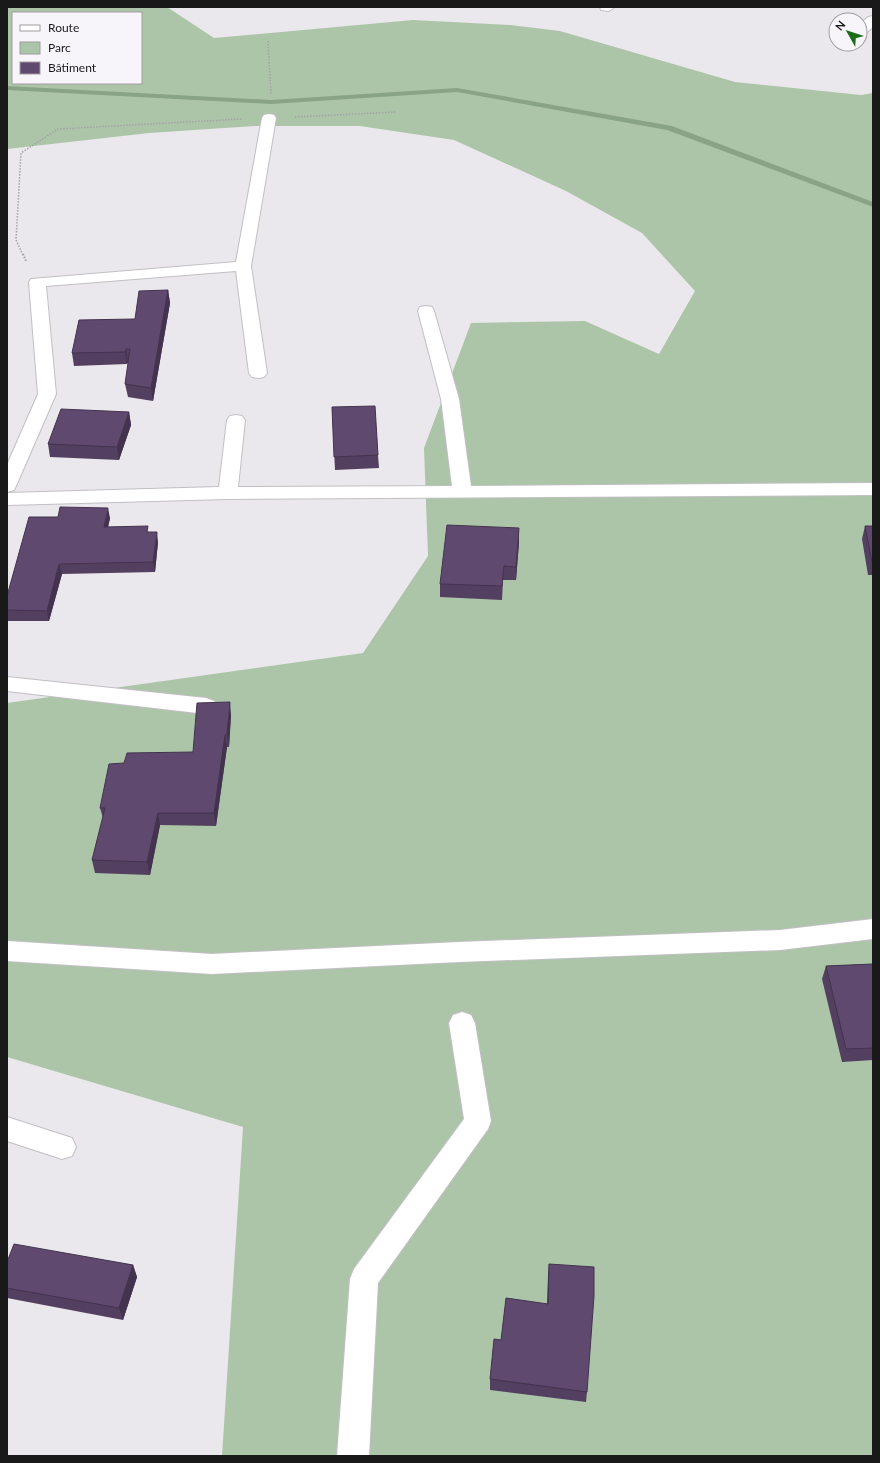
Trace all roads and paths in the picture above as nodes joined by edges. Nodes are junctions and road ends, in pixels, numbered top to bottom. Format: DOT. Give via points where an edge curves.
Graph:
graph roads {
  1 [pos="268,41"];
  2 [pos="396,112"];
  3 [pos="269,118"];
  4 [pos="243,266"];
  5 [pos="37,282"];
  6 [pos="426,311"];
  7 [pos="258,373"];
  8 [pos="236,420"];
  9 [pos="7,486"];
  10 [pos="873,489"];
  11 [pos="462,492"];
  12 [pos="228,493"];
  13 [pos="7,499"];
  14 [pos="7,684"];
  15 [pos="206,706"];
  16 [pos="873,929"];
  17 [pos="7,951"];
  18 [pos="462,1023"];
  19 [pos="7,1129"];
  20 [pos="62,1147"];
  21 [pos="353,1456"];
  1 -- 3 [label="path" via="271,102"];
  2 -- 3 [label="path"];
  3 -- 4 [label="street"];
  3 -- 5 [label="path" via="58,129 21,153 16,240"];
  4 -- 5 [label="street"];
  4 -- 7 [label="street"];
  5 -- 9 [label="street" via="47,394"];
  6 -- 11 [label="street" via="450,399"];
  8 -- 12 [label="street"];
  10 -- 11 [label="street"];
  11 -- 12 [label="street"];
  12 -- 13 [label="street"];
  14 -- 15 [label="street"];
  16 -- 17 [label="street" via="780,940 212,964"];
  18 -- 21 [label="street" via="478,1120 364,1279"];
  19 -- 20 [label="street"];
}
